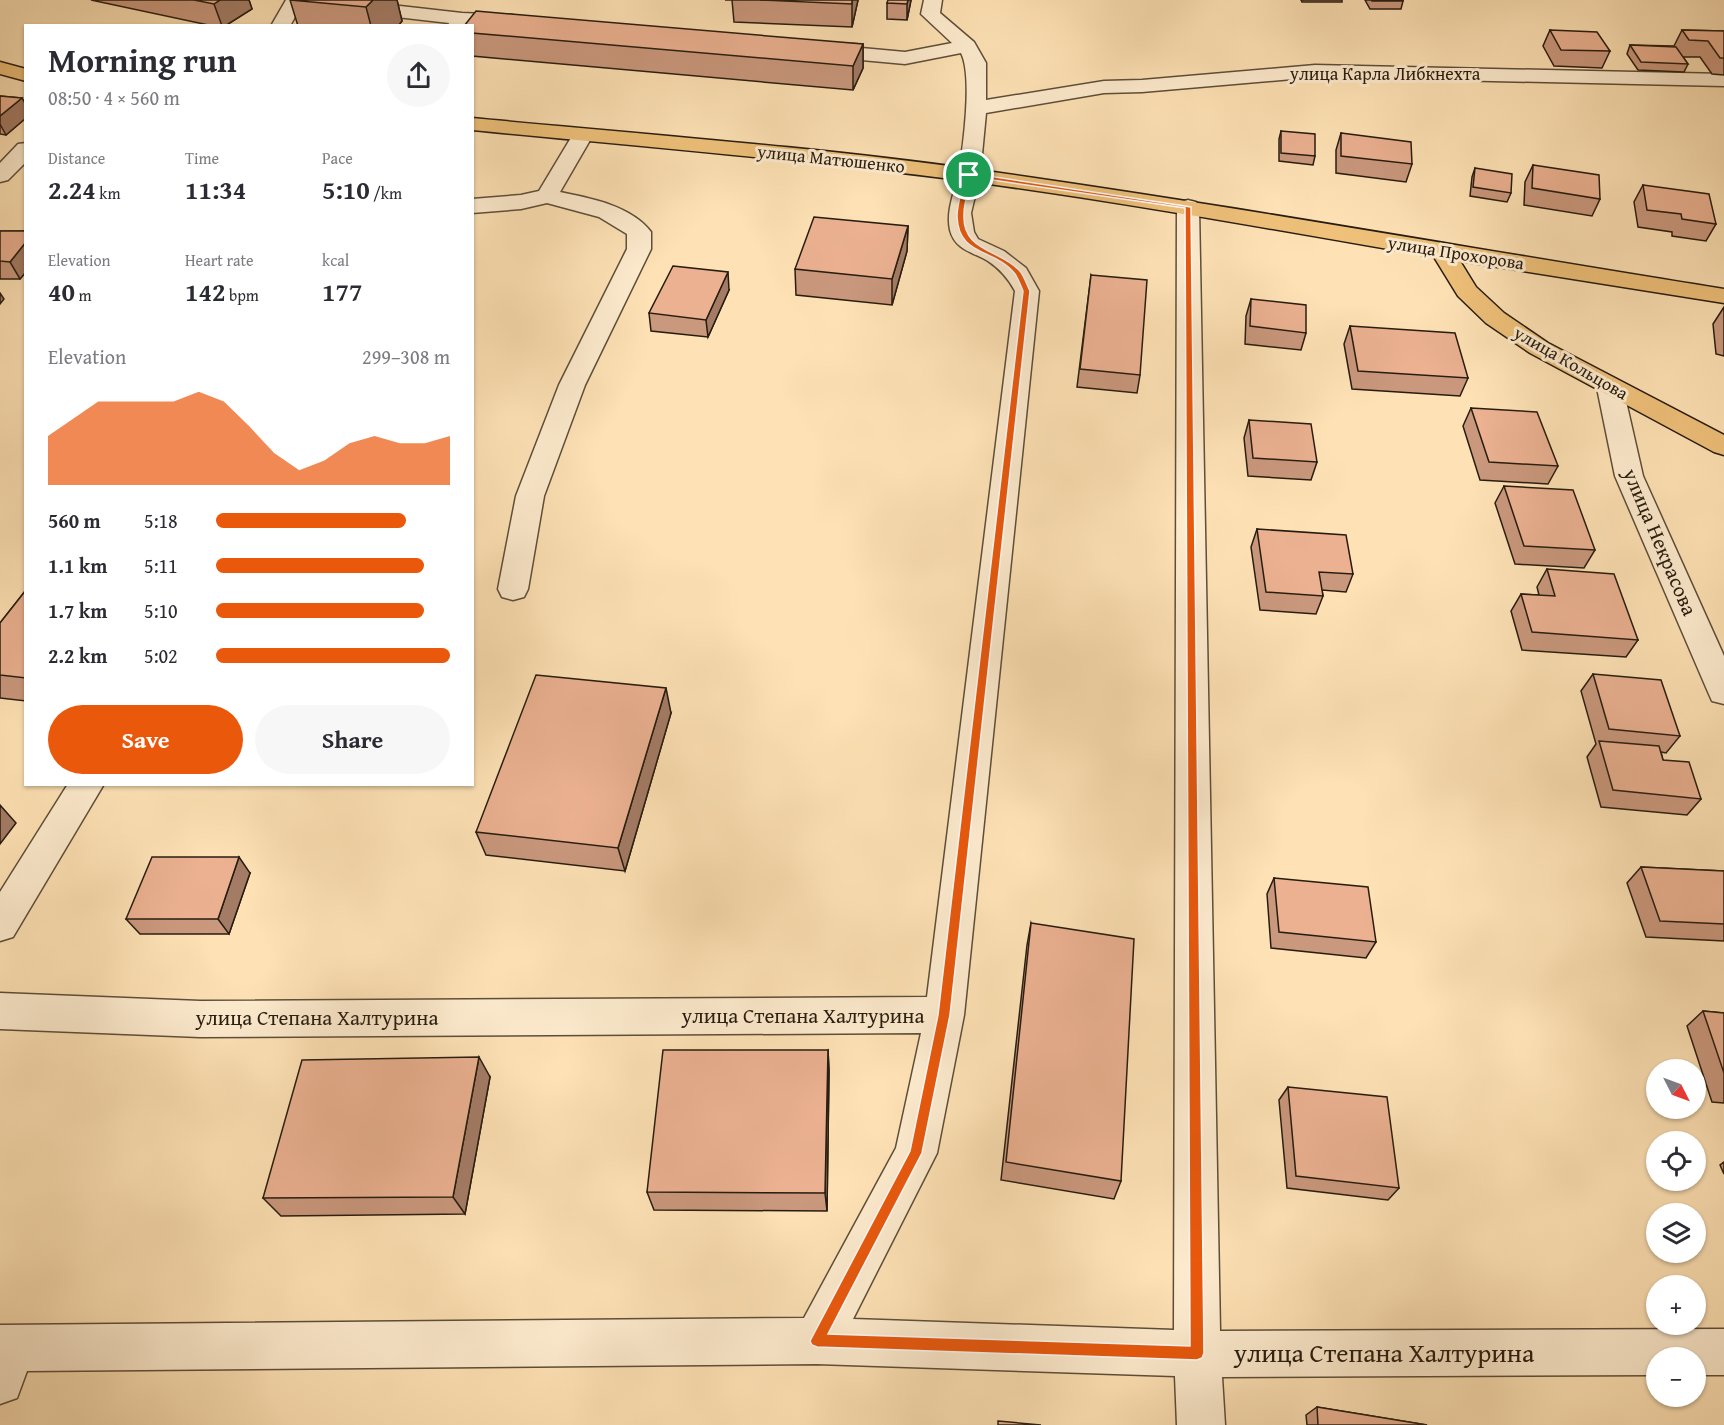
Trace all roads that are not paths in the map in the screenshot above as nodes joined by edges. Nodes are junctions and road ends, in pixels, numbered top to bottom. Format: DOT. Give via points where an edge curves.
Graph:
graph roads {
  1 [pos="294,0"];
  2 [pos="299,0"];
  3 [pos="933,0"];
  4 [pos="460,22"];
  5 [pos="533,23"];
  6 [pos="281,24"];
  7 [pos="967,46"];
  8 [pos="800,48"];
  9 [pos="0,69"];
  10 [pos="24,75"];
  11 [pos="1724,80"];
  12 [pos="976,108"];
  13 [pos="474,124"];
  14 [pos="582,135"];
  15 [pos="24,151"];
  16 [pos="969,175"];
  17 [pos="0,176"];
  18 [pos="547,196"];
  19 [pos="474,206"];
  20 [pos="1188,207"];
  21 [pos="1442,251"];
  22 [pos="1724,297"];
  23 [pos="1610,388"];
  24 [pos="1724,446"];
  25 [pos="513,589"];
  26 [pos="1724,692"];
  27 [pos="86,786"];
  28 [pos="0,925"];
  29 [pos="0,1011"];
  30 [pos="944,1015"];
  31 [pos="817,1341"];
  32 [pos="1197,1353"];
  33 [pos="1724,1353"];
  34 [pos="4,1359"];
  35 [pos="1201,1425"];
  1 -- 6 [label="street"];
  2 -- 4 [label="street"];
  3 -- 7 [label="street" via="930,14"];
  4 -- 5 [label="street"];
  7 -- 8 [label="street" via="905,58"];
  7 -- 12 [label="street, улица Степана Халтурина" via="976,63"];
  9 -- 10 [label="main road"];
  11 -- 12 [label="street, улица Карла Либкнехта" via="1315,71 1104,87"];
  12 -- 16 [label="street, улица Степана Халтурина"];
  13 -- 14 [label="main road, улица Матюшенко"];
  14 -- 16 [label="main road, улица Матюшенко"];
  14 -- 18 [label="street"];
  15 -- 17 [label="street"];
  16 -- 20 [label="main road, улица Матюшенко"];
  16 -- 30 [label="street, улица Степана Халтурина" via="960,213 962,232 970,244 996,256 1018,273 1027,291"];
  18 -- 19 [label="street"];
  18 -- 25 [label="street" via="593,205 624,219 639,232 639,249 572,385 530,496"];
  20 -- 21 [label="main road, улица Прохорова"];
  20 -- 32 [label="street"];
  21 -- 22 [label="main road, улица Прохорова"];
  21 -- 23 [label="main road, улица Кольцова" via="1467,291 1495,318"];
  23 -- 24 [label="main road, улица Кольцова"];
  23 -- 26 [label="street, улица Некрасова" via="1629,476"];
  27 -- 28 [label="street"];
  29 -- 30 [label="street, улица Степана Халтурина" via="200,1019"];
  30 -- 31 [label="street" via="916,1153"];
  31 -- 32 [label="street, улица Степана Халтурина"];
  31 -- 34 [label="street, улица Степана Халтурина"];
  32 -- 33 [label="street, улица Степана Халтурина"];
  32 -- 35 [label="street"];
}
